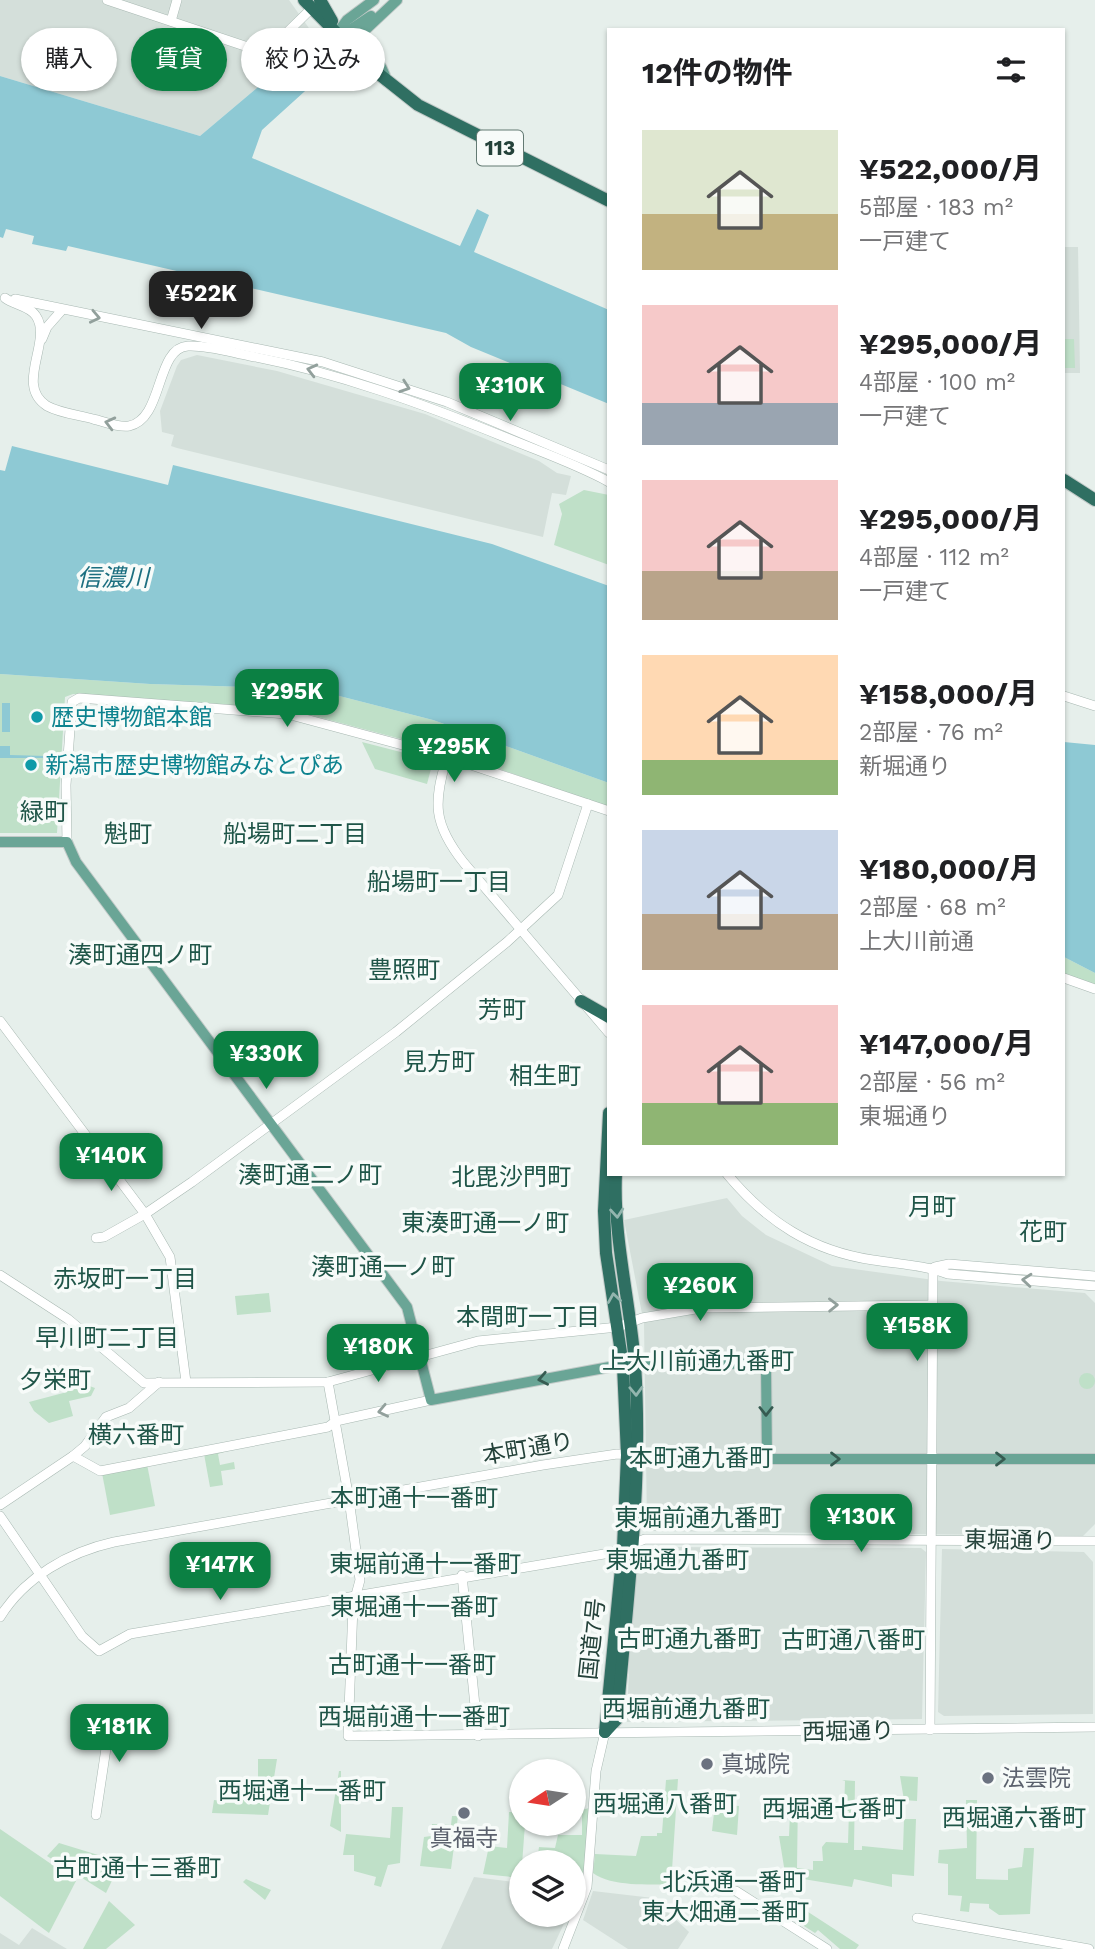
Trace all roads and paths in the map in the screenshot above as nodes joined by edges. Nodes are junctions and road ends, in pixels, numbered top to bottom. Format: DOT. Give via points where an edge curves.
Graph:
graph roads {
  1 [pos="107,0"];
  2 [pos="177,0"];
  3 [pos="374,0"];
  4 [pos="395,0"];
  5 [pos="312,3"];
  6 [pos="171,21"];
  7 [pos="334,28"];
  8 [pos="341,28"];
  9 [pos="354,28"];
  10 [pos="386,81"];
  11 [pos="607,200"];
  12 [pos="2,297"];
  13 [pos="62,310"];
  14 [pos="160,331"];
  15 [pos="177,348"];
  16 [pos="36,354"];
  17 [pos="607,469"];
  18 [pos="607,481"];
  19 [pos="1065,481"];
  20 [pos="1095,500"];
  21 [pos="1065,696"];
  22 [pos="1095,706"];
  23 [pos="447,757"];
  24 [pos="588,804"];
  25 [pos="607,810"];
  26 [pos="0,842"];
  27 [pos="67,842"];
  28 [pos="521,930"];
  29 [pos="1065,978"];
  30 [pos="1095,989"];
  31 [pos="581,1001"];
  32 [pos="607,1016"];
  33 [pos="0,1021"];
  34 [pos="607,1031"];
  35 [pos="270,1123"];
  36 [pos="607,1152"];
  37 [pos="616,1176"];
  38 [pos="729,1176"];
  39 [pos="145,1214"];
  40 [pos="96,1238"];
  41 [pos="933,1268"];
  42 [pos="0,1275"];
  43 [pos="1095,1276"];
  44 [pos="1095,1286"];
  45 [pos="933,1305"];
  46 [pos="624,1325"];
  47 [pos="421,1356"];
  48 [pos="629,1365"];
  49 [pos="159,1382"];
  50 [pos="186,1382"];
  51 [pos="328,1382"];
  52 [pos="431,1400"];
  53 [pos="336,1421"];
  54 [pos="72,1456"];
  55 [pos="632,1456"];
  56 [pos="766,1459"];
  57 [pos="932,1459"];
  58 [pos="1095,1460"];
  59 [pos="349,1499"];
  60 [pos="0,1505"];
  61 [pos="0,1516"];
  62 [pos="931,1539"];
  63 [pos="1095,1541"];
  64 [pos="628,1546"];
  65 [pos="41,1575"];
  66 [pos="462,1576"];
  67 [pos="358,1593"];
  68 [pos="0,1618"];
  69 [pos="1095,1727"];
  70 [pos="930,1730"];
  71 [pos="605,1732"];
  72 [pos="159,1735"];
  73 [pos="478,1735"];
  74 [pos="96,1815"];
  75 [pos="736,1891"];
  76 [pos="917,1918"];
  77 [pos="563,1949"];
  78 [pos="827,1949"];
  79 [pos="1089,1949"];
  1 -- 6 [label="street"];
  2 -- 6 [label="street"];
  3 -- 8 [label="main road"];
  4 -- 9 [label="main road"];
  4 -- 10 [label="main road" via="363,32 364,44 381,64"];
  5 -- 6 [label="street" via="266,53"];
  5 -- 7 [label="highway, 113"];
  10 -- 11 [label="highway, 113" via="446,121"];
  12 -- 13 [label="street"];
  12 -- 16 [label="street" via="37,317"];
  13 -- 14 [label="street, one-way"];
  13 -- 16 [label="street" via="47,327"];
  14 -- 15 [label="street"];
  14 -- 17 [label="street, one-way" via="262,348 381,379"];
  15 -- 16 [label="street, one-way" via="144,416 123,426 45,405 34,386"];
  18 -- 15 [label="street, one-way" via="370,386 270,360 197,346"];
  19 -- 20 [label="highway"];
  21 -- 22 [label="street"];
  23 -- 24 [label="street"];
  23 -- 27 [label="street" via="287,714 79,698 72,702 68,740"];
  23 -- 28 [label="street" via="437,798 444,834"];
  24 -- 25 [label="street"];
  24 -- 28 [label="street" via="558,895"];
  26 -- 27 [label="main road"];
  27 -- 35 [label="main road" via="76,862"];
  28 -- 31 [label="street"];
  28 -- 35 [label="street" via="396,1032"];
  29 -- 30 [label="street"];
  31 -- 32 [label="highway"];
  31 -- 34 [label="street"];
  33 -- 39 [label="street"];
  35 -- 39 [label="street"];
  35 -- 47 [label="main road" via="407,1307"];
  46 -- 36 [label="highway, 国道7号, one-way" via="607,1253"];
  37 -- 46 [label="highway, 国道7号, one-way"];
  38 -- 41 [label="street" via="764,1213 806,1240 852,1256"];
  39 -- 40 [label="street"];
  39 -- 50 [label="street" via="170,1257"];
  41 -- 43 [label="street" via="949,1264"];
  44 -- 41 [label="street, one-way" via="948,1274"];
  41 -- 45 [label="street"];
  42 -- 49 [label="street" via="68,1319 144,1383"];
  46 -- 45 [label="street, one-way" via="701,1308"];
  45 -- 57 [label="street"];
  46 -- 47 [label="street" via="478,1341"];
  46 -- 48 [label="highway, 国道7号"];
  47 -- 51 [label="street"];
  47 -- 52 [label="main road"];
  48 -- 52 [label="main road, one-way"];
  48 -- 55 [label="highway, 国道7号"];
  48 -- 56 [label="main road, one-way" via="766,1364"];
  49 -- 50 [label="street"];
  49 -- 54 [label="street" via="129,1408 106,1417"];
  50 -- 51 [label="street"];
  51 -- 53 [label="street"];
  52 -- 53 [label="street, one-way"];
  53 -- 54 [label="street" via="327,1427 100,1471"];
  53 -- 59 [label="street"];
  54 -- 60 [label="street"];
  55 -- 56 [label="street, 本町通り"];
  55 -- 59 [label="street, 本町通り" via="543,1465"];
  55 -- 64 [label="highway, 国道7号"];
  56 -- 57 [label="main road, 本町通り, one-way"];
  57 -- 58 [label="main road, 本町通り, one-way"];
  57 -- 62 [label="street"];
  59 -- 65 [label="street, 本町通り" via="94,1547"];
  59 -- 67 [label="street"];
  61 -- 65 [label="street"];
  62 -- 63 [label="street, 東堀通り"];
  62 -- 64 [label="street, 東堀通り" via="671,1538 645,1539"];
  62 -- 70 [label="street"];
  64 -- 66 [label="street, 東堀通り"];
  64 -- 71 [label="highway, 国道7号"];
  65 -- 67 [label="street, 東堀通り" via="82,1636 99,1651 130,1634"];
  65 -- 68 [label="street, 本町通り" via="17,1594"];
  66 -- 67 [label="street, 東堀通り"];
  66 -- 73 [label="street"];
  67 -- 73 [label="street, 西堀通り" via="353,1606 348,1736"];
  69 -- 70 [label="street, 西堀通り"];
  70 -- 71 [label="street, 西堀通り"];
  71 -- 73 [label="street, 西堀通り"];
  71 -- 77 [label="street" via="596,1771 587,1887"];
  72 -- 74 [label="street" via="119,1730 108,1735"];
  75 -- 78 [label="street"];
  76 -- 79 [label="street"];
}
